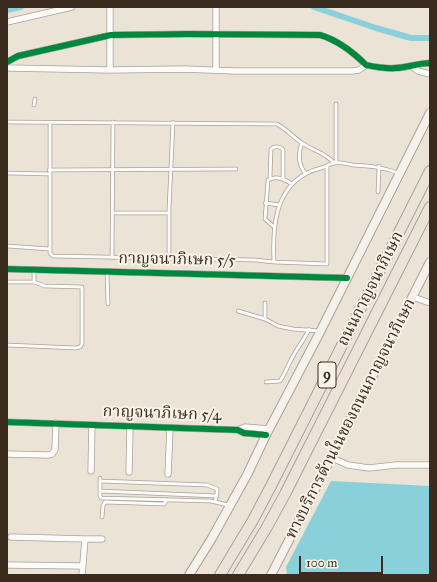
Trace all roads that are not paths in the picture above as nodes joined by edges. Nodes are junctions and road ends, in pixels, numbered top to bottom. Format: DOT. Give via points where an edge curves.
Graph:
graph roads {
  1 [pos="72,7"];
  2 [pos="110,7"];
  3 [pos="216,7"];
  4 [pos="7,22"];
  5 [pos="111,35"];
  6 [pos="215,35"];
  7 [pos="7,62"];
  8 [pos="430,63"];
  9 [pos="366,65"];
  10 [pos="411,66"];
  11 [pos="7,68"];
  12 [pos="216,69"];
  13 [pos="110,70"];
  14 [pos="430,74"];
  15 [pos="34,98"];
  16 [pos="336,104"];
  17 [pos="34,105"];
  18 [pos="430,113"];
  19 [pos="7,122"];
  20 [pos="113,122"];
  21 [pos="173,122"];
  22 [pos="50,123"];
  23 [pos="302,143"];
  24 [pos="335,163"];
  25 [pos="327,166"];
  26 [pos="379,166"];
  27 [pos="236,169"];
  28 [pos="112,170"];
  29 [pos="171,170"];
  30 [pos="430,171"];
  31 [pos="50,172"];
  32 [pos="7,173"];
  33 [pos="305,173"];
  34 [pos="400,173"];
  35 [pos="270,178"];
  36 [pos="283,178"];
  37 [pos="292,184"];
  38 [pos="378,192"];
  39 [pos="265,203"];
  40 [pos="279,205"];
  41 [pos="430,207"];
  42 [pos="112,213"];
  43 [pos="169,213"];
  44 [pos="274,227"];
  45 [pos="7,246"];
  46 [pos="50,249"];
  47 [pos="112,258"];
  48 [pos="169,259"];
  49 [pos="274,262"];
  50 [pos="430,262"];
  51 [pos="7,269"];
  52 [pos="34,270"];
  53 [pos="107,272"];
  54 [pos="347,278"];
  55 [pos="7,282"];
  56 [pos="34,282"];
  57 [pos="412,297"];
  58 [pos="264,303"];
  59 [pos="430,303"];
  60 [pos="108,304"];
  61 [pos="238,311"];
  62 [pos="265,319"];
  63 [pos="309,329"];
  64 [pos="320,331"];
  65 [pos="7,345"];
  66 [pos="266,382"];
  67 [pos="7,422"];
  68 [pos="56,423"];
  69 [pos="92,425"];
  70 [pos="130,426"];
  71 [pos="170,428"];
  72 [pos="267,432"];
  73 [pos="7,454"];
  74 [pos="332,458"];
  75 [pos="430,465"];
  76 [pos="91,471"];
  77 [pos="129,472"];
  78 [pos="168,474"];
  79 [pos="100,491"];
  80 [pos="217,496"];
  81 [pos="167,500"];
  82 [pos="215,502"];
  83 [pos="230,506"];
  84 [pos="102,517"];
  85 [pos="11,537"];
  86 [pos="85,539"];
  87 [pos="102,539"];
  88 [pos="7,565"];
  89 [pos="83,566"];
  90 [pos="82,575"];
  91 [pos="189,575"];
  92 [pos="220,575"];
  93 [pos="238,575"];
  94 [pos="271,575"];
  1 -- 4 [label="street"];
  2 -- 5 [label="street"];
  3 -- 6 [label="street"];
  5 -- 6 [label="street"];
  5 -- 7 [label="street" via="18,56"];
  5 -- 13 [label="street"];
  6 -- 9 [label="street" via="320,35 336,42"];
  6 -- 12 [label="street"];
  8 -- 10 [label="street"];
  9 -- 10 [label="street" via="395,68"];
  9 -- 12 [label="street" via="352,71"];
  10 -- 14 [label="street"];
  11 -- 13 [label="street"];
  12 -- 13 [label="street"];
  15 -- 17 [label="lane"];
  16 -- 24 [label="lane"];
  18 -- 34 [label="main road"];
  19 -- 22 [label="lane"];
  20 -- 21 [label="lane"];
  20 -- 22 [label="lane"];
  20 -- 28 [label="lane"];
  21 -- 23 [label="lane" via="277,124"];
  21 -- 29 [label="lane"];
  22 -- 31 [label="lane"];
  23 -- 24 [label="lane"];
  23 -- 33 [label="lane" via="299,158"];
  24 -- 25 [label="lane"];
  24 -- 26 [label="lane"];
  25 -- 33 [label="lane"];
  25 -- 49 [label="lane" via="327,264"];
  26 -- 34 [label="lane"];
  26 -- 38 [label="lane"];
  27 -- 29 [label="lane"];
  28 -- 29 [label="lane"];
  28 -- 31 [label="lane"];
  28 -- 42 [label="lane"];
  29 -- 43 [label="lane"];
  30 -- 92 [label="highway, ถนนกาญจนาภิเษก / 9" via="271,486"];
  31 -- 32 [label="lane"];
  31 -- 46 [label="lane"];
  33 -- 37 [label="lane"];
  34 -- 54 [label="main road"];
  35 -- 36 [label="lane"];
  35 -- 36 [label="lane" via="271,149 280,147 283,150"];
  35 -- 39 [label="lane" via="266,182"];
  36 -- 37 [label="lane"];
  37 -- 40 [label="lane"];
  39 -- 40 [label="lane"];
  39 -- 44 [label="lane" via="265,219"];
  40 -- 44 [label="lane"];
  41 -- 93 [label="highway, ถนนกาญจนาภิเษก / 9" via="288,487"];
  42 -- 43 [label="lane"];
  42 -- 47 [label="lane"];
  43 -- 48 [label="lane"];
  44 -- 49 [label="lane"];
  45 -- 46 [label="lane"];
  46 -- 47 [label="lane" via="53,256"];
  47 -- 48 [label="lane"];
  48 -- 49 [label="lane"];
  50 -- 57 [label="main road, ทางบริการด้านในของถนนกาญจนาภิเษก"];
  51 -- 52 [label="street, กาญจนาภิเษก 5/5"];
  52 -- 53 [label="street, กาญจนาภิเษก 5/5"];
  52 -- 56 [label="lane"];
  53 -- 54 [label="street, กาญจนาภิเษก 5/5"];
  53 -- 60 [label="lane"];
  54 -- 64 [label="main road"];
  55 -- 56 [label="lane"];
  56 -- 65 [label="lane" via="45,286 82,288 82,344 76,348"];
  57 -- 59 [label="street"];
  57 -- 74 [label="main road, ทางบริการด้านในของถนนกาญจนาภิเษก"];
  58 -- 62 [label="lane"];
  61 -- 62 [label="lane"];
  62 -- 63 [label="lane" via="278,326"];
  63 -- 64 [label="lane"];
  63 -- 66 [label="lane" via="280,381"];
  64 -- 72 [label="main road"];
  67 -- 68 [label="street, กาญจนาภิเษก 5/4"];
  68 -- 69 [label="street, กาญจนาภิเษก 5/4"];
  68 -- 73 [label="street" via="55,450 52,454"];
  69 -- 70 [label="street, กาญจนาภิเษก 5/4"];
  69 -- 76 [label="street"];
  70 -- 71 [label="street, กาญจนาภิเษก 5/4"];
  70 -- 77 [label="street"];
  71 -- 72 [label="street, กาญจนาภิเษก 5/4"];
  71 -- 78 [label="street"];
  72 -- 83 [label="main road"];
  74 -- 75 [label="street" via="369,468"];
  74 -- 94 [label="main road, ทางบริการด้านในของถนนกาญจนาภิเษก"];
  79 -- 80 [label="lane"];
  79 -- 80 [label="lane" via="100,479 207,485 215,487"];
  79 -- 81 [label="lane" via="101,498"];
  80 -- 82 [label="lane"];
  81 -- 82 [label="lane"];
  81 -- 84 [label="lane" via="164,504 105,502"];
  82 -- 83 [label="lane"];
  83 -- 91 [label="main road"];
  85 -- 86 [label="street"];
  86 -- 87 [label="street"];
  86 -- 89 [label="street"];
  88 -- 89 [label="street"];
  89 -- 90 [label="street"];
}
